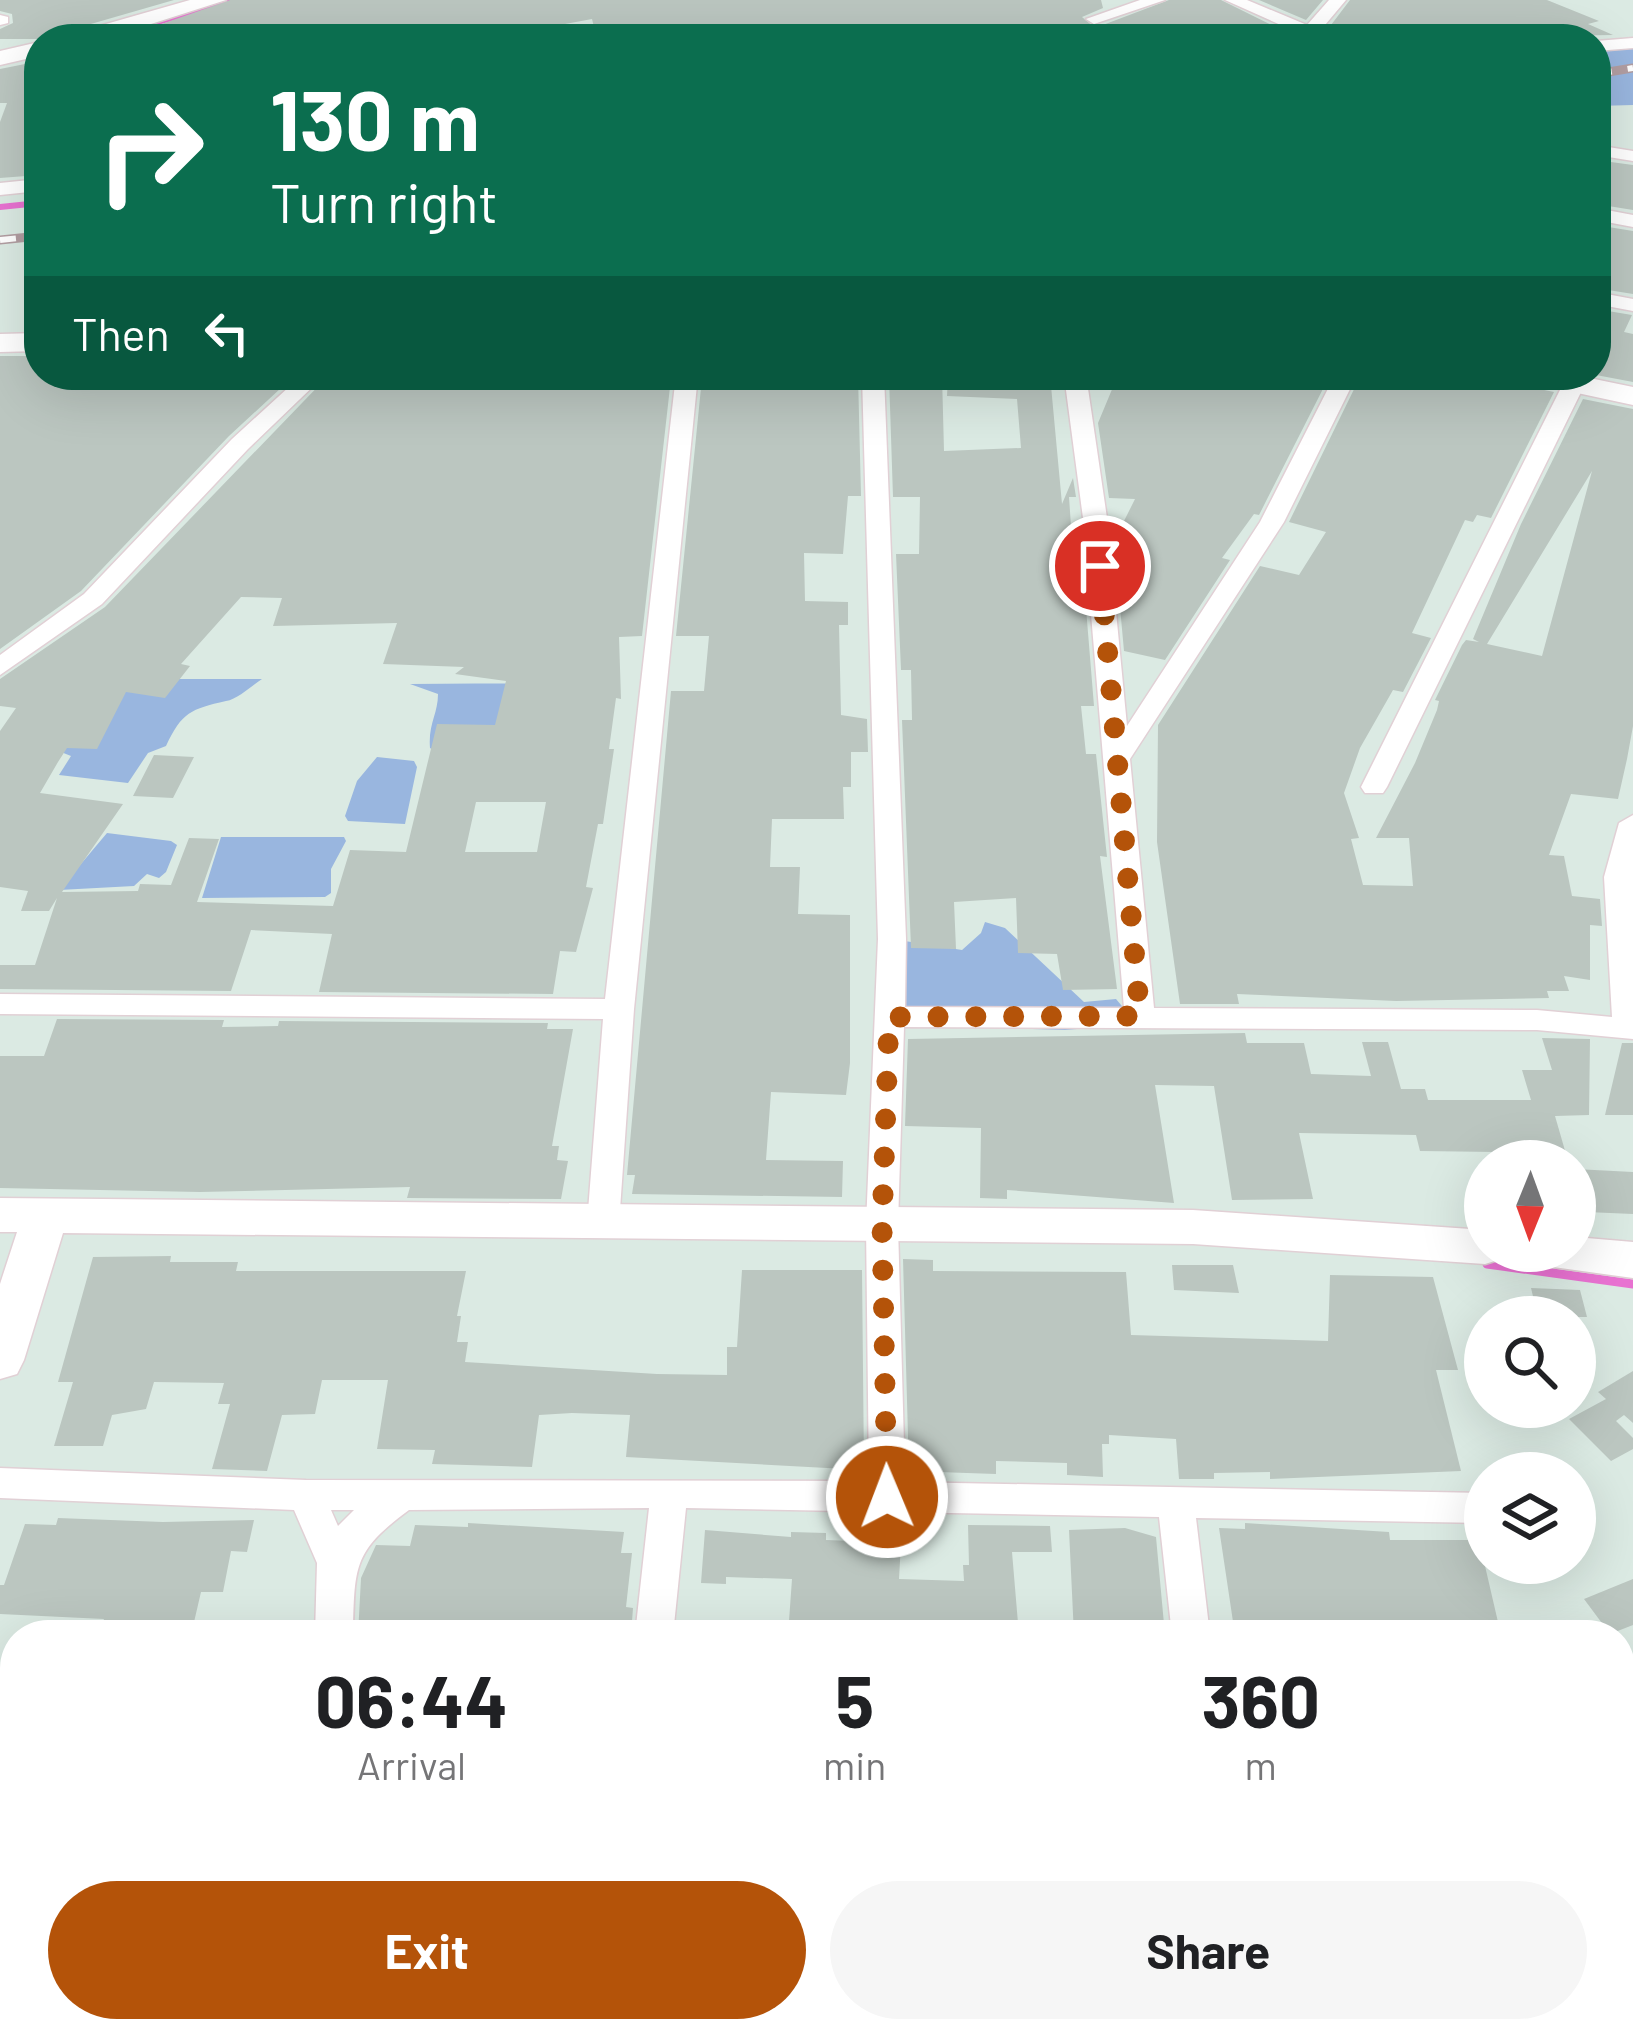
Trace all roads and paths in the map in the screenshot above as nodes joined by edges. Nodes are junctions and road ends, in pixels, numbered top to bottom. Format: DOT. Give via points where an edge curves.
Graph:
graph roads {
  1 [pos="215,0"];
  2 [pos="1157,0"];
  3 [pos="1233,0"];
  4 [pos="1094,19"];
  5 [pos="131,24"];
  6 [pos="1294,24"];
  7 [pos="298,390"];
  8 [pos="685,390"];
  9 [pos="874,390"];
  10 [pos="1078,390"];
  11 [pos="1339,390"];
  12 [pos="1571,390"];
  13 [pos="1604,390"];
  14 [pos="1633,396"];
  15 [pos="0,667"];
  16 [pos="1119,756"];
  17 [pos="1374,788"];
  18 [pos="1633,823"];
  19 [pos="0,1004"];
  20 [pos="619,1009"];
  21 [pos="1140,1016"];
  22 [pos="889,1017"];
  23 [pos="1630,1028"];
  24 [pos="22,1215"];
  25 [pos="603,1224"];
  26 [pos="882,1225"];
  27 [pos="1464,1246"];
  28 [pos="1596,1256"];
  29 [pos="1633,1260"];
  30 [pos="0,1360"];
  31 [pos="0,1483"];
  32 [pos="670,1493"];
  33 [pos="403,1494"];
  34 [pos="306,1495"];
  35 [pos="887,1497"];
  36 [pos="1176,1502"];
  37 [pos="1464,1508"];
  38 [pos="338,1587"];
  39 [pos="335,1620"];
  40 [pos="656,1620"];
  41 [pos="1189,1620"];
  1 -- 5 [label="street"];
  2 -- 4 [label="street"];
  3 -- 6 [label="street"];
  7 -- 15 [label="street" via="93,599"];
  8 -- 20 [label="street"];
  9 -- 22 [label="street"];
  10 -- 16 [label="street"];
  11 -- 16 [label="street" via="1222,602"];
  12 -- 17 [label="street"];
  13 -- 14 [label="street"];
  16 -- 21 [label="street"];
  18 -- 23 [label="street" via="1618,877"];
  19 -- 20 [label="street"];
  20 -- 25 [label="street"];
  21 -- 22 [label="street"];
  21 -- 23 [label="street"];
  22 -- 26 [label="street"];
  24 -- 25 [label="street"];
  24 -- 30 [label="street"];
  25 -- 26 [label="street"];
  26 -- 27 [label="street" via="1193,1228"];
  26 -- 35 [label="street"];
  28 -- 29 [label="street"];
  31 -- 34 [label="street"];
  32 -- 33 [label="street"];
  32 -- 35 [label="street"];
  32 -- 40 [label="street"];
  33 -- 34 [label="street"];
  33 -- 38 [label="street" via="339,1550"];
  34 -- 38 [label="street"];
  35 -- 36 [label="street"];
  36 -- 37 [label="street"];
  36 -- 41 [label="street"];
  38 -- 39 [label="street"];
}
